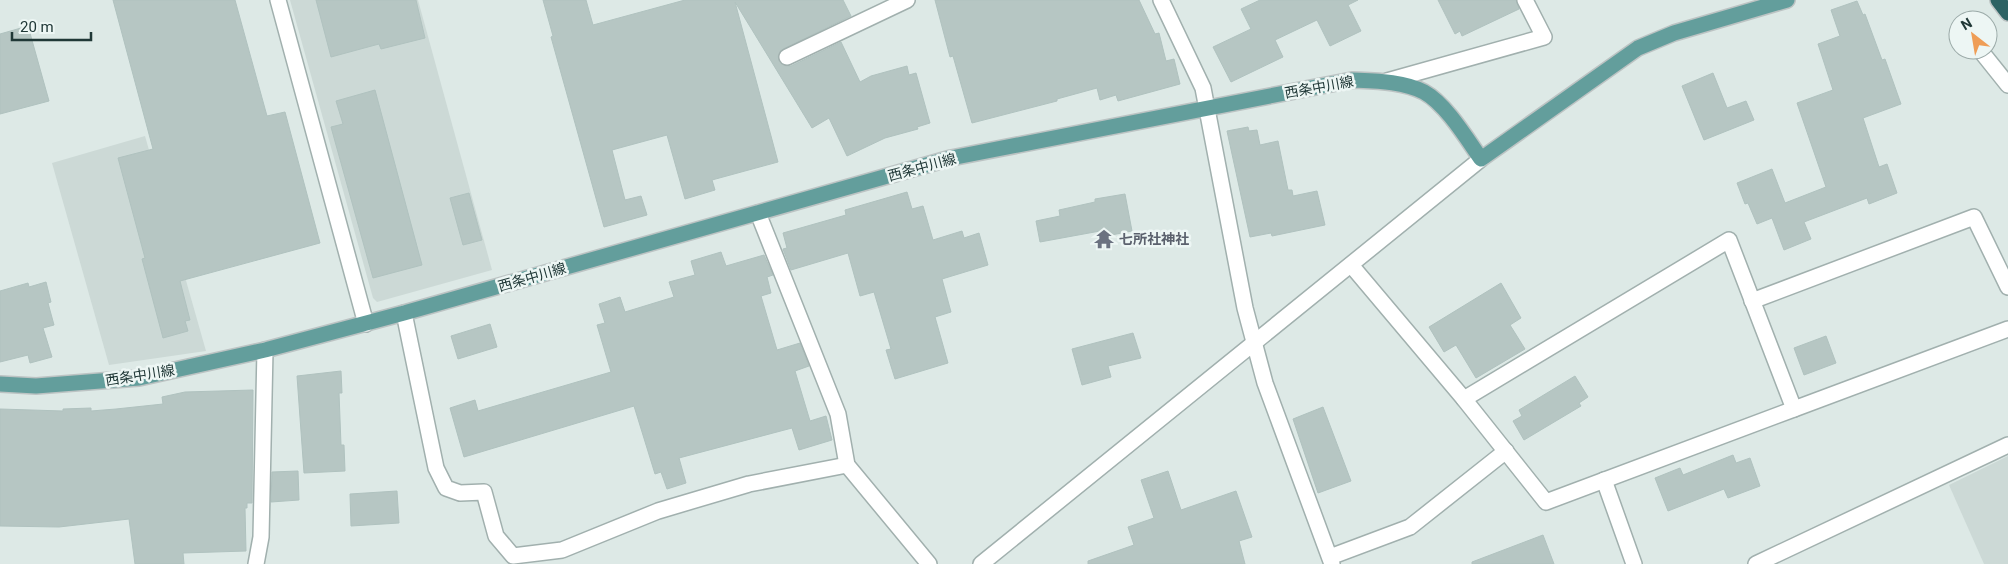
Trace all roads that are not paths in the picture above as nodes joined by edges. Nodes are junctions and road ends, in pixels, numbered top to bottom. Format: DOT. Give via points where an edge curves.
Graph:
graph roads {
  1 [pos="278,0"];
  2 [pos="907,0"];
  3 [pos="1161,0"];
  4 [pos="1525,0"];
  5 [pos="1787,0"];
  6 [pos="1998,0"];
  7 [pos="2008,13"];
  8 [pos="787,57"];
  9 [pos="1988,60"];
  10 [pos="1387,81"];
  11 [pos="2008,85"];
  12 [pos="1208,108"];
  13 [pos="1481,159"];
  14 [pos="758,213"];
  15 [pos="1351,265"];
  16 [pos="2008,287"];
  17 [pos="1752,301"];
  18 [pos="404,313"];
  19 [pos="366,324"];
  20 [pos="2008,329"];
  21 [pos="1254,342"];
  22 [pos="265,350"];
  23 [pos="0,384"];
  24 [pos="1464,399"];
  25 [pos="1794,409"];
  26 [pos="2008,445"];
  27 [pos="1506,451"];
  28 [pos="846,465"];
  29 [pos="1604,480"];
  30 [pos="549,558"];
  31 [pos="1331,561"];
  32 [pos="256,564"];
  33 [pos="929,564"];
  34 [pos="981,564"];
  35 [pos="1634,564"];
  36 [pos="1756,564"];
  1 -- 19 [label="street"];
  2 -- 8 [label="street"];
  3 -- 12 [label="street" via="1203,88"];
  4 -- 10 [label="street" via="1544,37"];
  5 -- 13 [label="main road" via="1674,33 1638,48"];
  6 -- 7 [label="highway"];
  9 -- 11 [label="street"];
  10 -- 12 [label="main road, 西条中川線" via="1352,80"];
  10 -- 13 [label="main road, 西条中川線" via="1424,92 1450,115"];
  12 -- 14 [label="main road, 西条中川線" via="951,158"];
  12 -- 21 [label="street"];
  13 -- 15 [label="street"];
  14 -- 18 [label="main road, 西条中川線"];
  14 -- 28 [label="street" via="838,414"];
  15 -- 21 [label="street"];
  15 -- 24 [label="street"];
  16 -- 17 [label="street" via="1974,217"];
  17 -- 24 [label="street" via="1729,240"];
  17 -- 25 [label="street"];
  18 -- 19 [label="main road, 西条中川線"];
  18 -- 30 [label="street" via="436,468 446,488 460,493 484,492 496,536 514,556"];
  19 -- 22 [label="main road, 西条中川線"];
  20 -- 25 [label="street"];
  21 -- 31 [label="street" via="1265,383"];
  21 -- 34 [label="street"];
  22 -- 23 [label="main road, 西条中川線" via="139,378 36,386"];
  22 -- 32 [label="street" via="261,537"];
  24 -- 27 [label="street"];
  25 -- 29 [label="street"];
  26 -- 36 [label="street"];
  27 -- 29 [label="street" via="1546,502"];
  27 -- 31 [label="street" via="1410,527"];
  28 -- 30 [label="street" via="749,484 658,511"];
  28 -- 33 [label="street"];
  29 -- 35 [label="street"];
}
